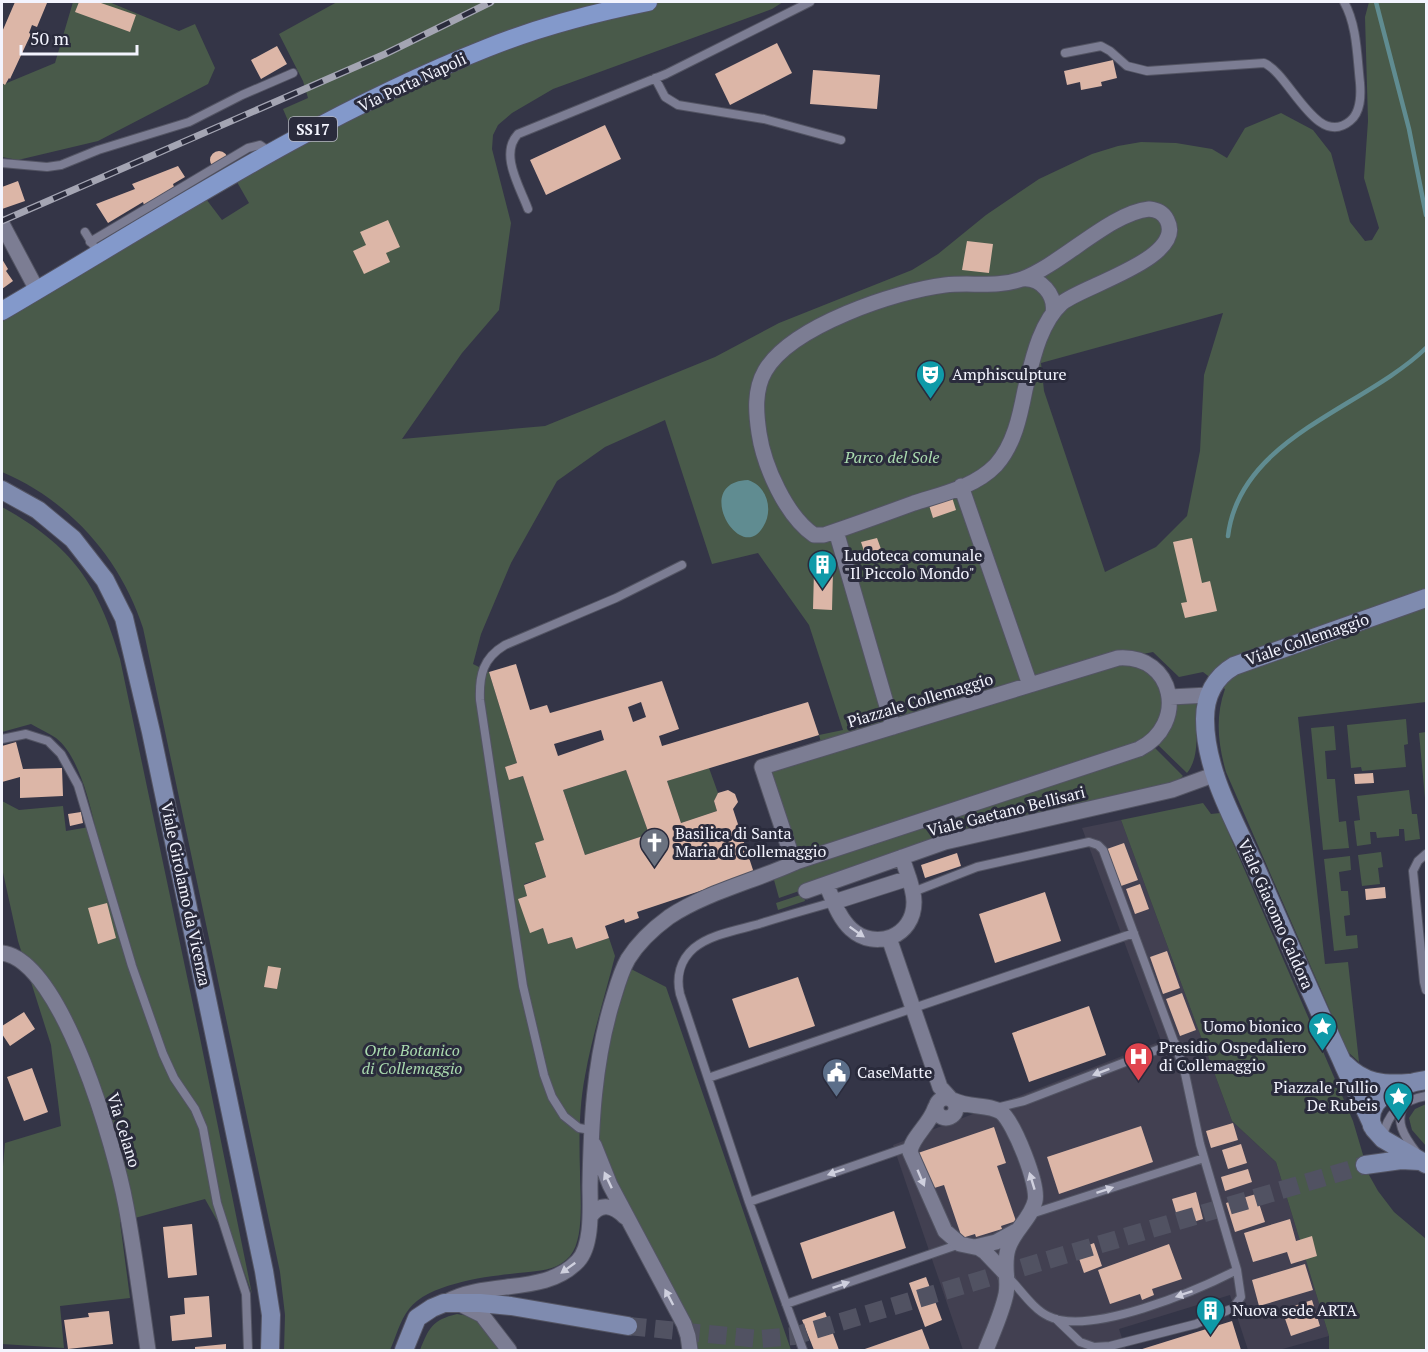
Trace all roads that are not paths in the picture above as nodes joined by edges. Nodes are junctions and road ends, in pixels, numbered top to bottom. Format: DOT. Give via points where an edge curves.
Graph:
graph roads {
  1 [pos="648,2"];
  2 [pos="810,2"];
  3 [pos="1344,2"];
  4 [pos="1065,54"];
  5 [pos="293,73"];
  6 [pos="655,78"];
  7 [pos="841,140"];
  8 [pos="2,163"];
  9 [pos="528,209"];
  10 [pos="2,224"];
  11 [pos="85,232"];
  12 [pos="94,248"];
  13 [pos="1053,263"];
  14 [pos="1022,279"];
  15 [pos="37,290"];
  16 [pos="1054,302"];
  17 [pos="2,311"];
  18 [pos="961,486"];
  19 [pos="2,490"];
  20 [pos="836,531"];
  21 [pos="682,565"];
  22 [pos="1426,598"];
  23 [pos="1030,685"];
  24 [pos="1209,695"];
  25 [pos="1170,697"];
  26 [pos="893,727"];
  27 [pos="2,739"];
  28 [pos="1216,774"];
  29 [pos="1426,854"];
  30 [pos="902,857"];
  31 [pos="794,863"];
  32 [pos="826,884"];
  33 [pos="911,885"];
  34 [pos="806,891"];
  35 [pos="834,902"];
  36 [pos="1134,933"];
  37 [pos="889,938"];
  38 [pos="2,953"];
  39 [pos="1426,990"];
  40 [pos="913,1007"];
  41 [pos="1175,1043"];
  42 [pos="1338,1054"];
  43 [pos="708,1078"];
  44 [pos="1418,1081"];
  45 [pos="1426,1096"];
  46 [pos="943,1099"];
  47 [pos="1407,1101"];
  48 [pos="992,1108"];
  49 [pos="591,1132"];
  50 [pos="1378,1132"];
  51 [pos="911,1146"];
  52 [pos="1204,1158"];
  53 [pos="1426,1164"];
  54 [pos="749,1202"];
  55 [pos="1029,1214"];
  56 [pos="590,1217"];
  57 [pos="630,1224"];
  58 [pos="1018,1230"];
  59 [pos="967,1246"];
  60 [pos="1237,1270"];
  61 [pos="1005,1273"];
  62 [pos="449,1303"];
  63 [pos="786,1304"];
  64 [pos="1056,1319"];
  65 [pos="628,1326"];
  66 [pos="148,1350"];
  67 [pos="248,1350"];
  68 [pos="270,1350"];
  69 [pos="404,1350"];
  70 [pos="509,1350"];
  71 [pos="690,1350"];
  72 [pos="802,1350"];
  73 [pos="986,1350"];
  1 -- 12 [label="main road, Via Porta Napoli / SS17" via="571,20 448,64 270,152"];
  2 -- 6 [label="lane"];
  3 -- 4 [label="lane" via="1353,32 1360,98 1355,116 1340,127 1328,127 1317,121 1278,73 1264,63 1147,71 1127,66 1101,46"];
  5 -- 8 [label="lane" via="189,122 61,165 47,168"];
  6 -- 7 [label="lane" via="665,97 678,105 776,121"];
  6 -- 9 [label="lane" via="518,134 511,142 510,158"];
  10 -- 15 [label="street"];
  11 -- 12 [label="lane"];
  12 -- 15 [label="main road, Via Porta Napoli / SS17"];
  13 -- 14 [label="street"];
  13 -- 16 [label="street" via="1046,280"];
  13 -- 16 [label="street" via="1141,210 1156,210 1168,223 1170,234 1158,251 1122,273"];
  14 -- 16 [label="street" via="1037,282"];
  14 -- 20 [label="street" via="1001,284 933,287 893,297 805,334 770,363 760,381 756,405 768,467 788,506 806,528 817,536"];
  15 -- 17 [label="main road, Via Porta Napoli / SS17"];
  16 -- 18 [label="street" via="1007,449 989,471"];
  18 -- 20 [label="street"];
  18 -- 23 [label="street"];
  19 -- 68 [label="main road, Viale Girolamo da Vicenza" via="38,510 73,539 105,580 127,627 264,1271 271,1315"];
  20 -- 26 [label="street"];
  21 -- 49 [label="lane" via="505,645 490,656 480,676 480,700 531,1022 554,1102 574,1125"];
  22 -- 24 [label="main road, Viale Collemaggio" via="1240,663 1224,672"];
  23 -- 25 [label="street, Piazzale Collemaggio" via="1125,658 1151,667 1166,684"];
  23 -- 26 [label="street, Piazzale Collemaggio"];
  24 -- 25 [label="street"];
  24 -- 28 [label="main road, Viale Collemaggio" via="1206,729"];
  25 -- 31 [label="street" via="1168,718 1161,732 1139,749"];
  26 -- 31 [label="street, Piazzale Collemaggio" via="762,767"];
  27 -- 67 [label="lane" via="26,734 48,741 67,763 78,785 155,1032 169,1067 203,1128 217,1203 246,1293"];
  28 -- 30 [label="street, Viale Gaetano Bellisari" via="1172,790 957,839"];
  28 -- 42 [label="main road, Viale Giacomo Caldora"];
  29 -- 39 [label="lane" via="1413,871"];
  30 -- 32 [label="street, Viale Gaetano Bellisari"];
  30 -- 33 [label="street"];
  31 -- 49 [label="street" via="677,913 629,957 604,1036"];
  32 -- 34 [label="street, Viale Gaetano Bellisari"];
  32 -- 35 [label="street"];
  33 -- 35 [label="street"];
  33 -- 36 [label="lane" via="1089,842 1103,850"];
  33 -- 37 [label="street" via="914,910 910,921"];
  35 -- 37 [label="street, one-way" via="844,922 856,933 874,940"];
  35 -- 43 [label="lane" via="724,933 701,943 688,955 679,973 678,987"];
  36 -- 40 [label="lane"];
  36 -- 41 [label="lane"];
  37 -- 40 [label="street"];
  38 -- 66 [label="street, Via Celano" via="24,962 49,992 89,1079 111,1143 126,1205"];
  40 -- 43 [label="lane"];
  40 -- 46 [label="street"];
  41 -- 48 [label="lane, one-way" via="1024,1101"];
  41 -- 52 [label="lane"];
  42 -- 44 [label="main road, Viale Giacomo Caldora" via="1366,1080 1386,1084"];
  42 -- 50 [label="main road, Viale Giacomo Caldora"];
  43 -- 54 [label="lane"];
  44 -- 50 [label="main road" via="1394,1089 1379,1101 1372,1114"];
  45 -- 47 [label="lane"];
  46 -- 48 [label="street"];
  46 -- 51 [label="street"];
  47 -- 50 [label="lane"];
  47 -- 53 [label="lane" via="1400,1113 1402,1129"];
  55 -- 48 [label="street, one-way" via="1035,1201 1034,1183 1011,1124 1003,1113"];
  49 -- 56 [label="street"];
  57 -- 49 [label="street, one-way" via="603,1168"];
  50 -- 53 [label="main road"];
  50 -- 53 [label="main road" via="1375,1158 1365,1165 1407,1159"];
  51 -- 54 [label="lane, one-way"];
  51 -- 59 [label="street, one-way" via="910,1152 940,1222 951,1238"];
  55 -- 52 [label="lane, one-way"];
  52 -- 60 [label="lane"];
  54 -- 63 [label="lane"];
  55 -- 58 [label="street"];
  56 -- 57 [label="street" via="607,1206"];
  56 -- 62 [label="street, one-way" via="581,1256 563,1272 541,1282 467,1293"];
  71 -- 57 [label="street, one-way" via="684,1324"];
  58 -- 59 [label="street" via="996,1242"];
  58 -- 61 [label="street" via="1008,1248"];
  59 -- 61 [label="street" via="988,1255"];
  63 -- 59 [label="lane, one-way"];
  60 -- 64 [label="lane, one-way" via="1190,1292 1118,1315 1082,1321"];
  60 -- 64 [label="lane" via="1241,1292 1237,1305 1223,1314 1163,1334 1094,1347 1074,1338"];
  61 -- 64 [label="lane" via="1034,1305"];
  61 -- 73 [label="street" via="1006,1294"];
  62 -- 65 [label="main road" via="511,1306"];
  62 -- 69 [label="main road" via="417,1318"];
  62 -- 70 [label="street" via="482,1315"];
  63 -- 72 [label="lane"];
}
